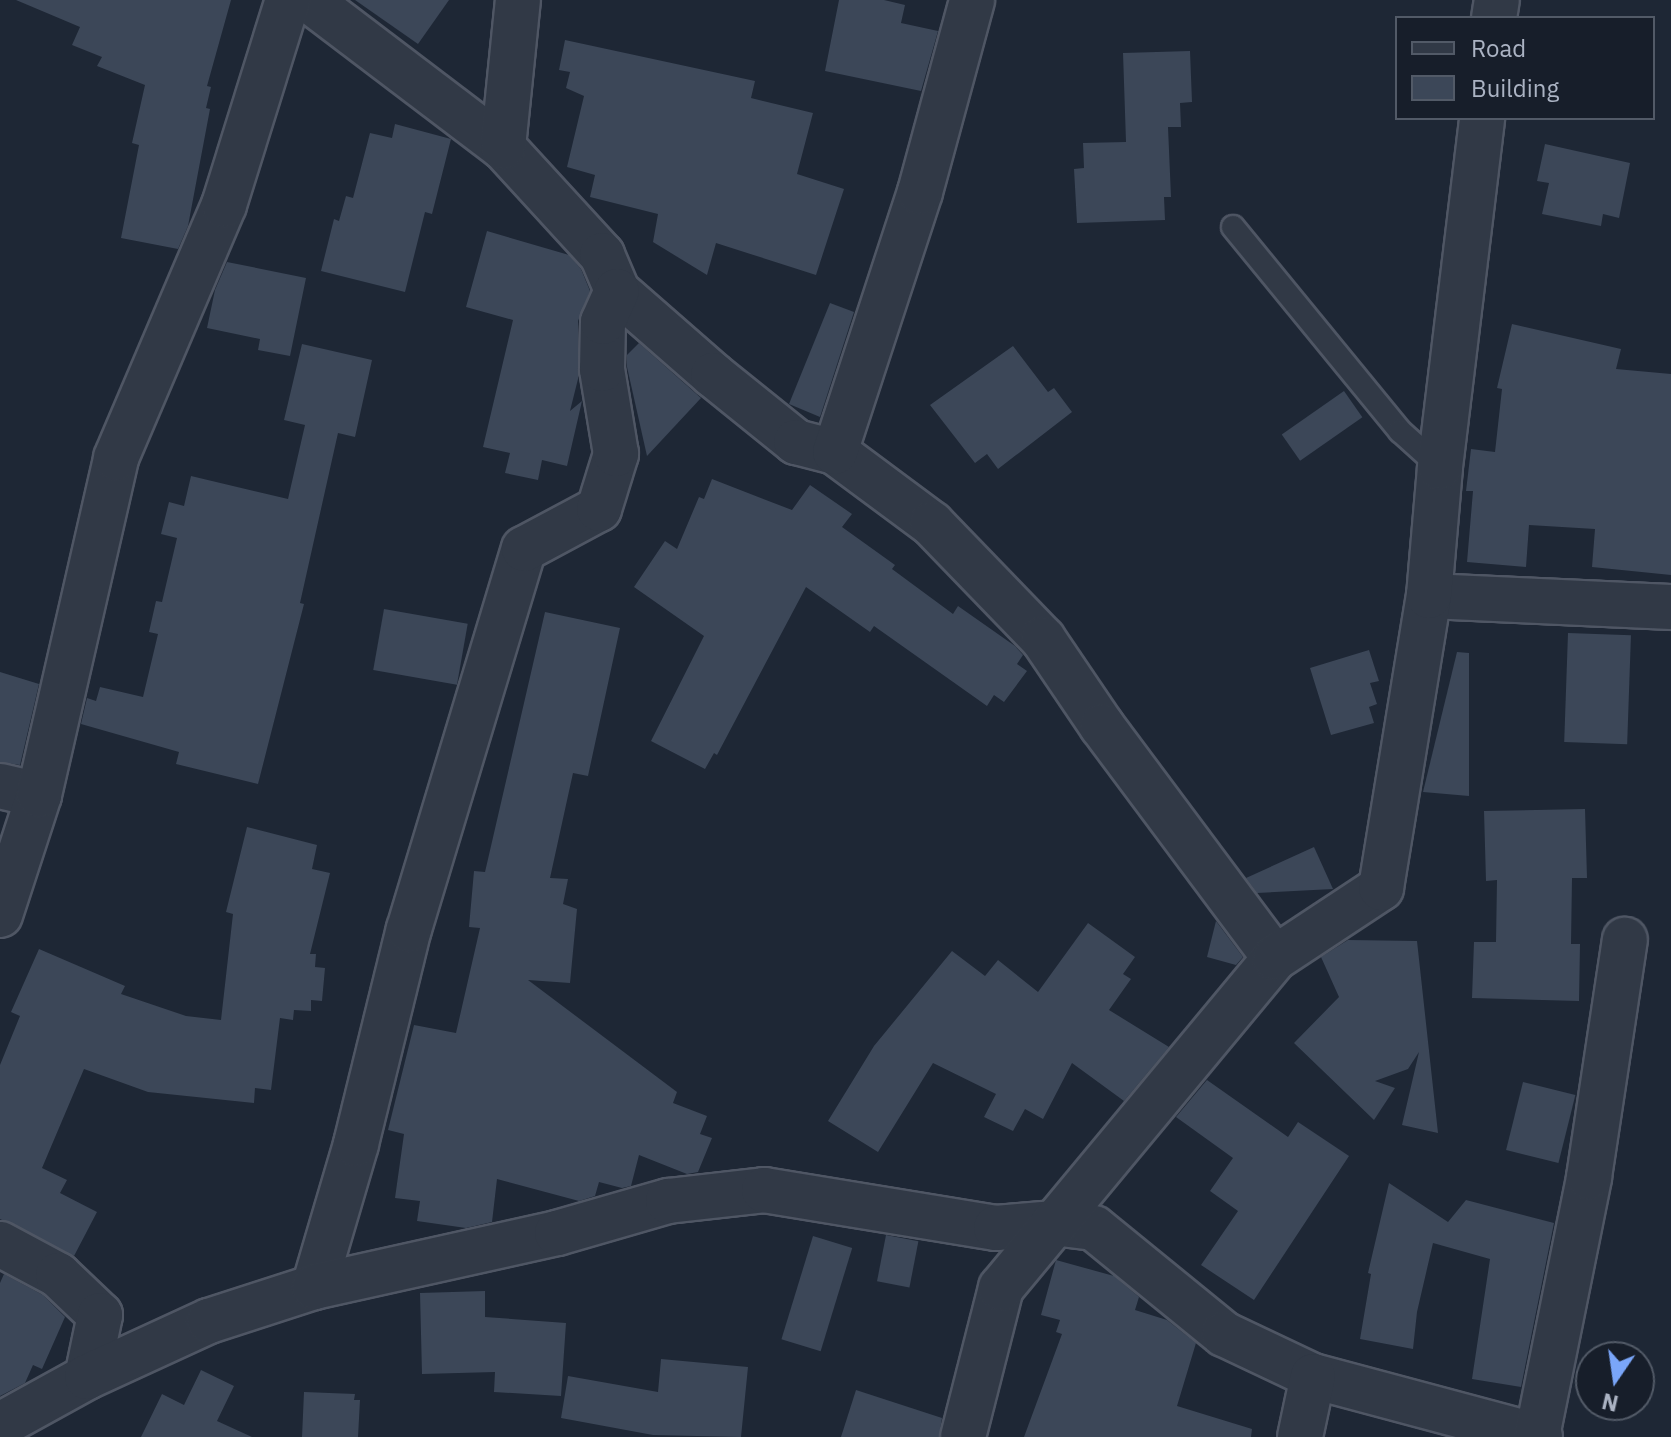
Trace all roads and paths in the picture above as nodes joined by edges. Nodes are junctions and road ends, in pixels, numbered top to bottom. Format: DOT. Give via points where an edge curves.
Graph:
graph roads {
  1 [pos="288,0"];
  2 [pos="309,0"];
  3 [pos="518,0"];
  4 [pos="972,0"];
  5 [pos="1482,120"];
  6 [pos="503,147"];
  7 [pos="1233,227"];
  8 [pos="617,291"];
  9 [pos="835,452"];
  10 [pos="1440,467"];
  11 [pos="1429,596"];
  12 [pos="1671,607"];
  13 [pos="19,790"];
  14 [pos="0,915"];
  15 [pos="1625,940"];
  16 [pos="1275,958"];
  17 [pos="1053,1223"];
  18 [pos="0,1244"];
  19 [pos="314,1287"];
  20 [pos="1313,1376"];
  21 [pos="87,1377"];
  22 [pos="0,1425"];
  23 [pos="1538,1436"];
  24 [pos="963,1437"];
  25 [pos="1300,1437"];
  1 -- 13 [label="street" via="224,205 116,458"];
  2 -- 6 [label="street"];
  3 -- 6 [label="street"];
  4 -- 9 [label="street" via="920,192"];
  5 -- 10 [label="street"];
  6 -- 8 [label="street" via="602,255"];
  7 -- 10 [label="lane" via="1400,431"];
  8 -- 9 [label="street" via="796,442"];
  8 -- 19 [label="street" via="603,322 602,369 616,454 599,509 524,549 409,929"];
  9 -- 16 [label="street" via="932,524 1043,639"];
  10 -- 11 [label="street"];
  11 -- 12 [label="street"];
  11 -- 16 [label="street" via="1381,888"];
  13 -- 14 [label="street"];
  15 -- 23 [label="street" via="1589,1177"];
  16 -- 17 [label="street"];
  17 -- 19 [label="street" via="996,1228 764,1190 668,1201 557,1233"];
  17 -- 20 [label="street" via="1094,1228 1224,1334"];
  17 -- 24 [label="street" via="1001,1288"];
  18 -- 21 [label="street" via="58,1275 100,1315"];
  19 -- 21 [label="street" via="209,1321"];
  20 -- 23 [label="street"];
  20 -- 25 [label="street"];
  21 -- 22 [label="street"];
}
